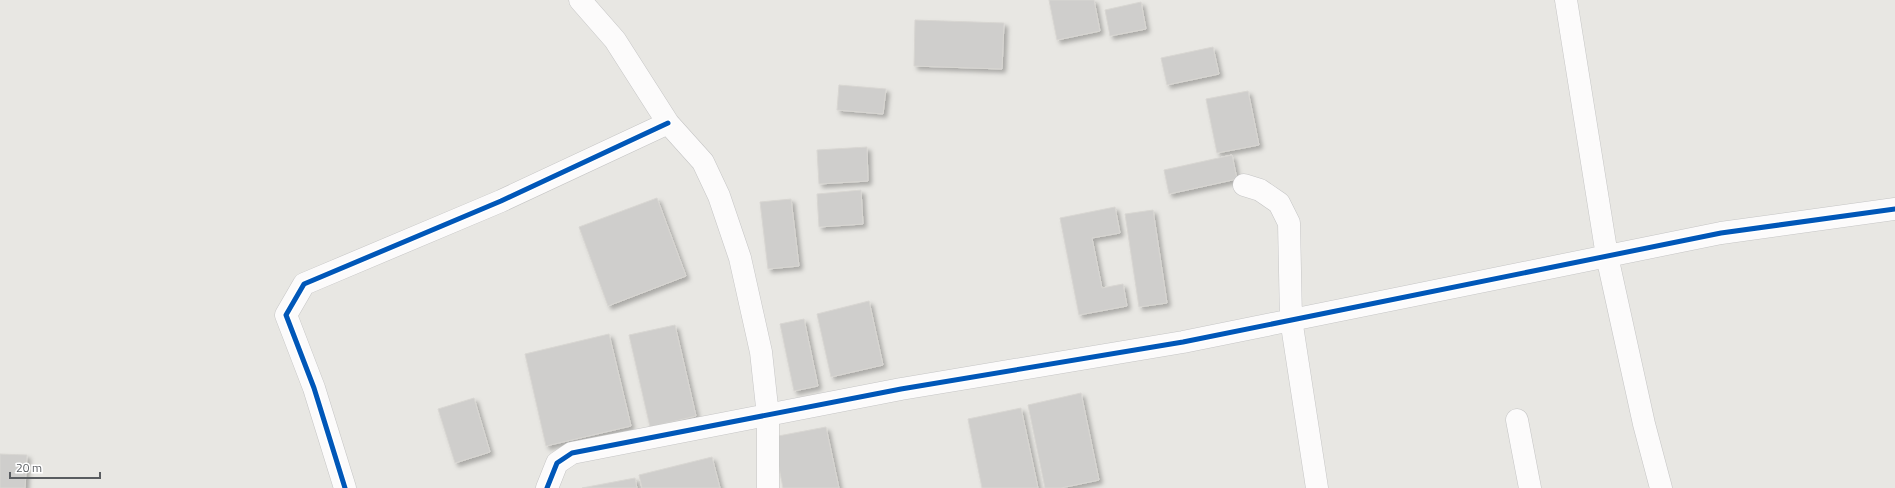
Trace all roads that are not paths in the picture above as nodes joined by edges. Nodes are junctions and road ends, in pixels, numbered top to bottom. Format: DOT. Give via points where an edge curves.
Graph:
graph roads {
  1 [pos="580,0"];
  2 [pos="1566,0"];
  3 [pos="668,123"];
  4 [pos="1244,185"];
  5 [pos="1895,209"];
  6 [pos="1607,256"];
  7 [pos="1291,319"];
  8 [pos="768,416"];
  9 [pos="1517,420"];
  10 [pos="345,488"];
  11 [pos="547,488"];
  12 [pos="768,488"];
  13 [pos="1317,488"];
  14 [pos="1530,488"];
  15 [pos="1661,488"];
  1 -- 3 [label="street" via="615,40"];
  2 -- 6 [label="street"];
  3 -- 8 [label="street" via="703,162 719,196 740,258 761,352"];
  3 -- 10 [label="street" via="501,201 304,284 286,315 314,388"];
  4 -- 7 [label="street" via="1260,190 1279,203 1290,222"];
  5 -- 6 [label="street" via="1721,233"];
  6 -- 7 [label="street"];
  6 -- 15 [label="street" via="1644,424"];
  7 -- 8 [label="street" via="1183,342 901,389"];
  7 -- 13 [label="street"];
  8 -- 11 [label="street" via="572,453 558,463"];
  8 -- 12 [label="street"];
  9 -- 14 [label="street"];
}
